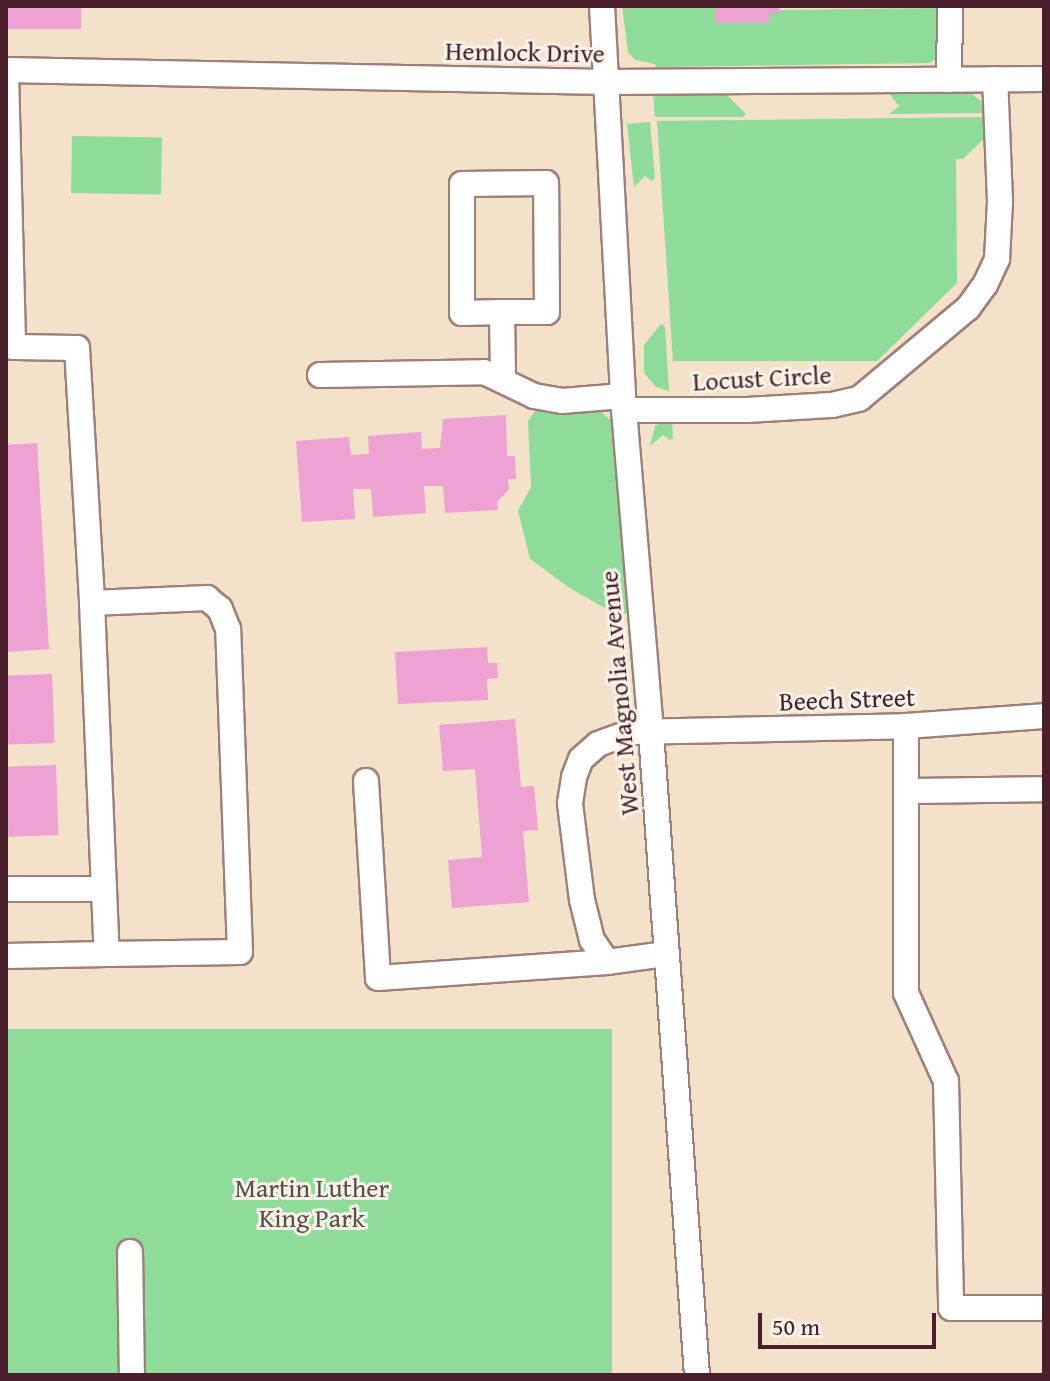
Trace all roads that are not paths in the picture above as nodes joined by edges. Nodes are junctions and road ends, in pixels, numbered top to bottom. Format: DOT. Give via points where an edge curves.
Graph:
graph roads {
  1 [pos="602,6"];
  2 [pos="950,6"];
  3 [pos="6,72"];
  4 [pos="995,79"];
  5 [pos="1044,79"];
  6 [pos="949,80"];
  7 [pos="607,82"];
  8 [pos="7,139"];
  9 [pos="502,312"];
  10 [pos="320,375"];
  11 [pos="503,379"];
  12 [pos="624,403"];
  13 [pos="92,603"];
  14 [pos="1044,716"];
  15 [pos="906,726"];
  16 [pos="651,732"];
  17 [pos="366,781"];
  18 [pos="1044,789"];
  19 [pos="907,791"];
  20 [pos="6,889"];
  21 [pos="104,889"];
  22 [pos="107,954"];
  23 [pos="666,954"];
  24 [pos="6,956"];
  25 [pos="607,962"];
  26 [pos="130,1252"];
  27 [pos="1044,1308"];
  28 [pos="132,1375"];
  29 [pos="697,1375"];
  1 -- 7 [label="street, West Magnolia Avenue"];
  2 -- 6 [label="street"];
  3 -- 7 [label="street, Hemlock Drive"];
  3 -- 8 [label="street"];
  4 -- 5 [label="street, Hemlock Drive"];
  4 -- 6 [label="street, Hemlock Drive"];
  4 -- 12 [label="street, Locust Circle" via="997,259 968,308 859,399 747,410"];
  6 -- 7 [label="street, Hemlock Drive"];
  7 -- 12 [label="street, West Magnolia Avenue"];
  8 -- 13 [label="street" via="13,347 77,348"];
  9 -- 9 [label="street" via="462,313 462,184 546,183 547,312"];
  9 -- 11 [label="street"];
  10 -- 11 [label="street, Locust Circle" via="484,372"];
  11 -- 12 [label="street, Locust Circle" via="534,396"];
  12 -- 16 [label="street, West Magnolia Avenue"];
  13 -- 21 [label="street"];
  13 -- 22 [label="street" via="207,598 220,609 228,629 240,952"];
  14 -- 15 [label="street, Beech Street"];
  15 -- 16 [label="street, Beech Street"];
  15 -- 19 [label="street"];
  16 -- 23 [label="street, West Magnolia Avenue"];
  16 -- 25 [label="street, Beech Street" via="618,735 598,744 581,759 574,777 571,817 582,900 592,940"];
  17 -- 25 [label="street" via="378,978"];
  18 -- 19 [label="street"];
  19 -- 27 [label="street" via="906,993 946,1081 951,1308"];
  20 -- 21 [label="street"];
  21 -- 22 [label="street"];
  22 -- 24 [label="street"];
  23 -- 25 [label="street"];
  23 -- 29 [label="street, West Magnolia Avenue"];
  26 -- 28 [label="street"];
}
